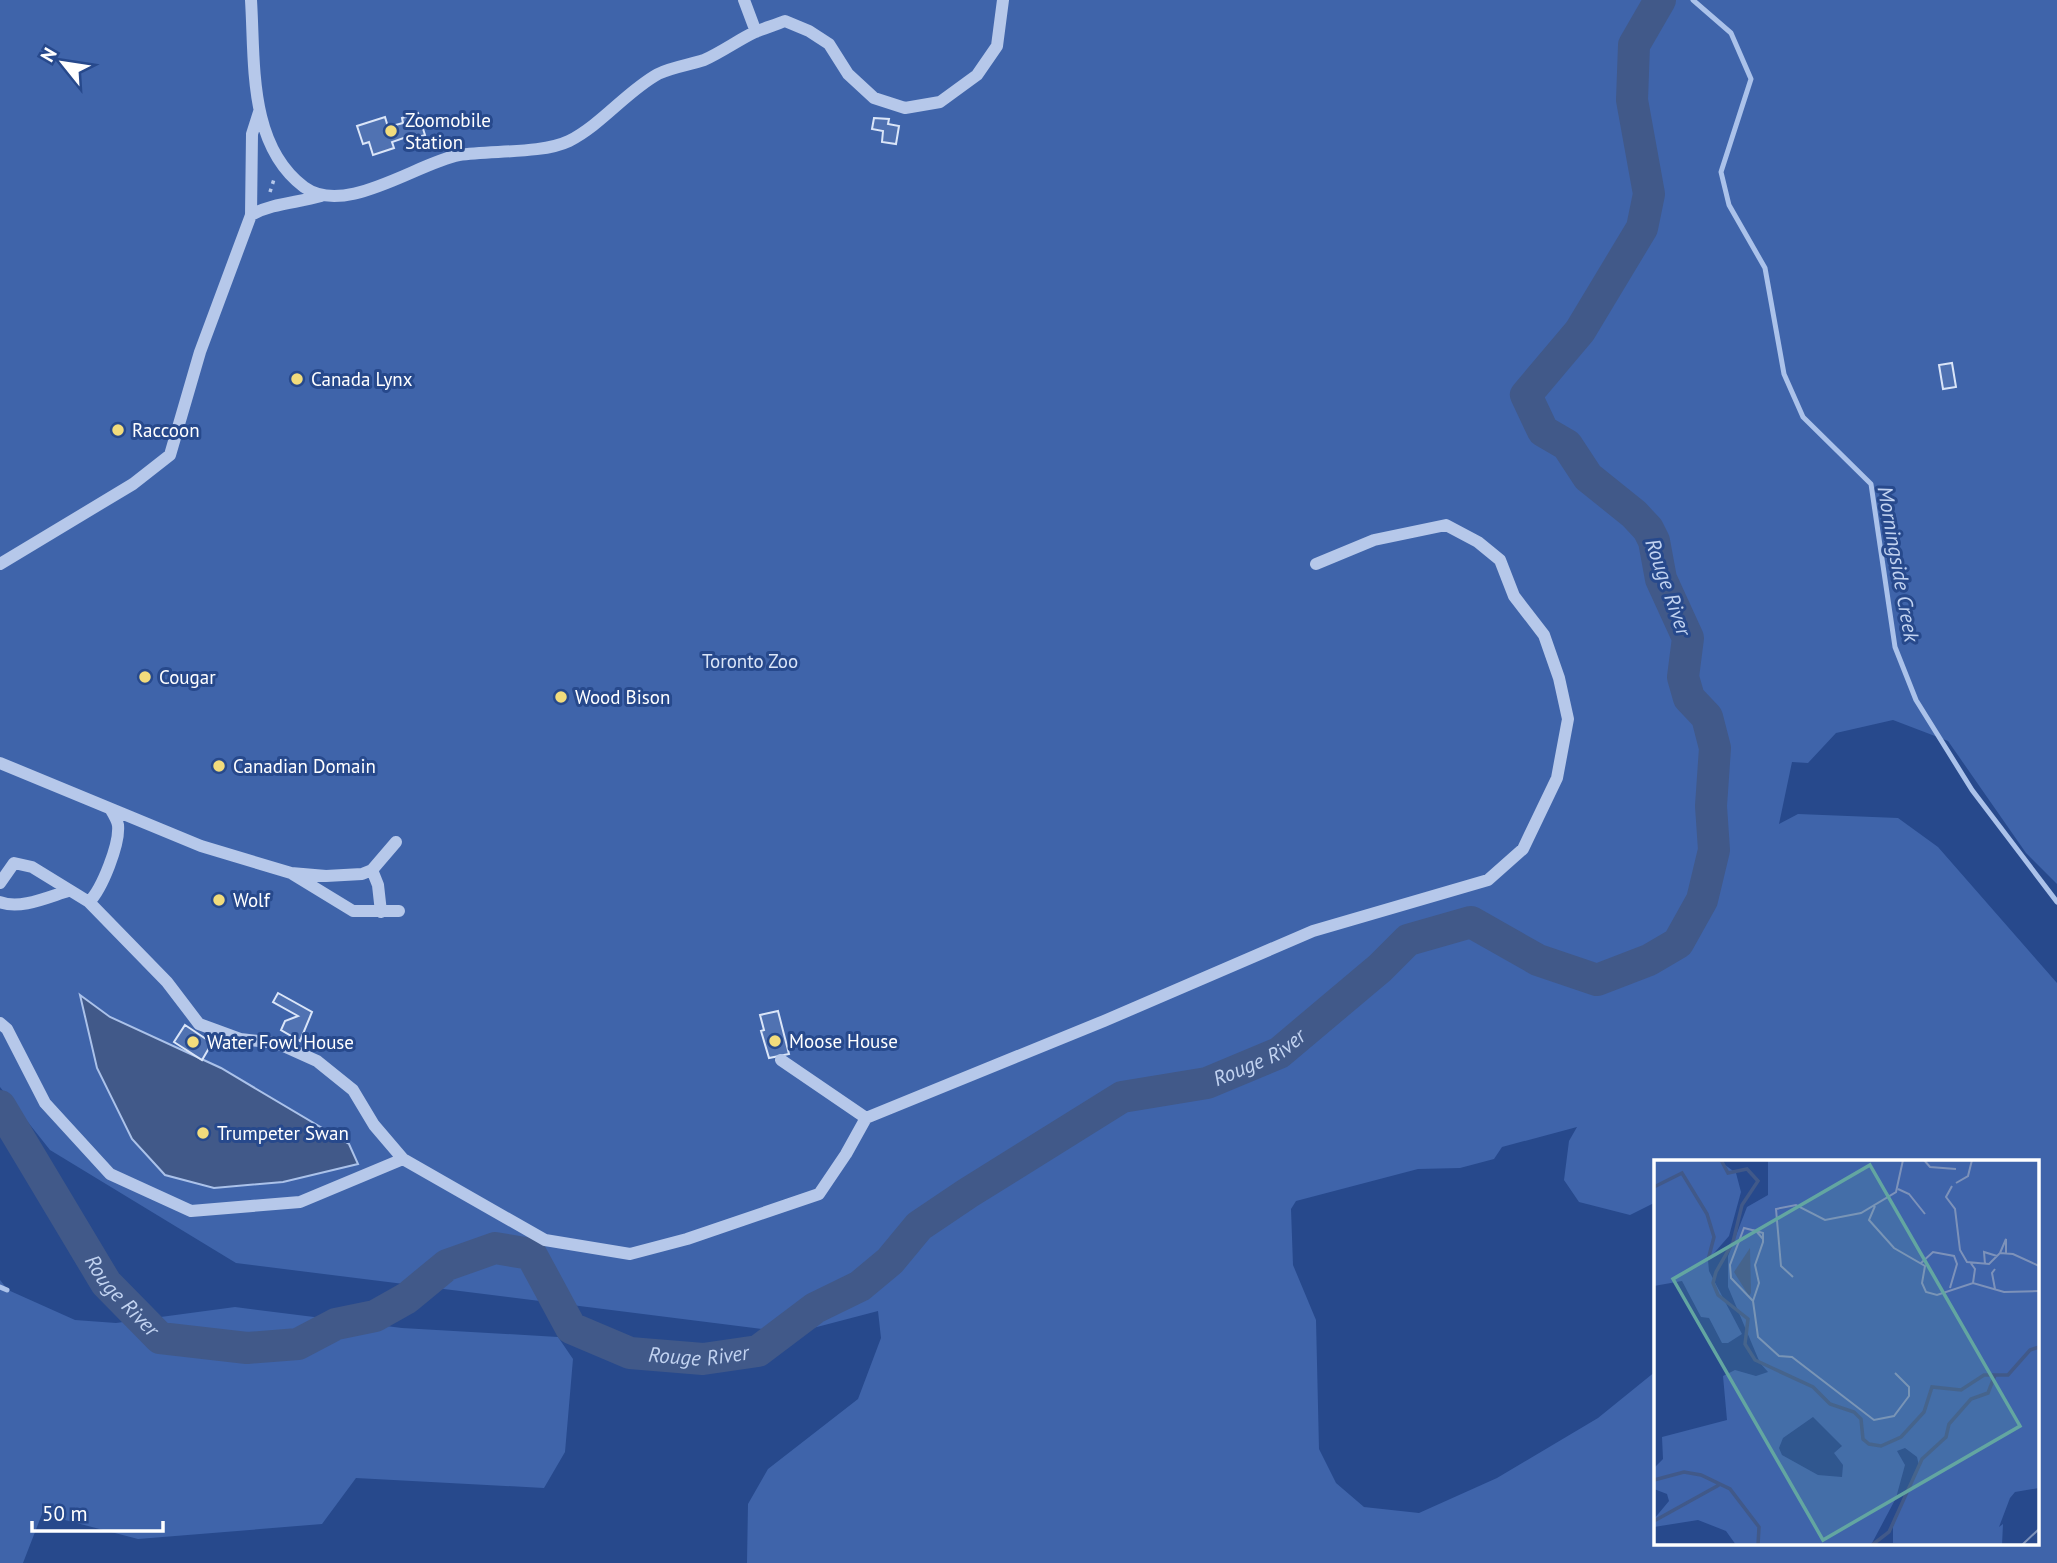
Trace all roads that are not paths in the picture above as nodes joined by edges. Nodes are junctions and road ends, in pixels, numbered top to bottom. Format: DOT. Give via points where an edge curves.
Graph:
graph roads {
  1 [pos="251,0"];
  2 [pos="744,0"];
  3 [pos="1003,0"];
  4 [pos="756,32"];
  5 [pos="259,112"];
  6 [pos="321,196"];
  7 [pos="251,215"];
  8 [pos="0,564"];
  9 [pos="1317,564"];
  10 [pos="0,763"];
  11 [pos="111,810"];
  12 [pos="396,842"];
  13 [pos="372,870"];
  14 [pos="290,873"];
  15 [pos="0,883"];
  16 [pos="68,891"];
  17 [pos="0,902"];
  18 [pos="89,902"];
  19 [pos="399,911"];
  20 [pos="381,912"];
  21 [pos="0,1023"];
  22 [pos="780,1060"];
  23 [pos="866,1118"];
  24 [pos="403,1159"];
  1 -- 5 [label="street"];
  2 -- 4 [label="street"];
  3 -- 4 [label="street" via="997,46 977,75 940,102 905,108 874,99 848,74 829,44 809,31 785,21"];
  4 -- 6 [label="street" via="705,59 658,74 569,141 544,148 457,156 357,193"];
  5 -- 6 [label="street" via="281,165"];
  5 -- 7 [label="street" via="252,134"];
  6 -- 7 [label="street" via="267,206"];
  7 -- 8 [label="street" via="200,352 170,455 133,484"];
  9 -- 23 [label="street" via="1374,540 1446,525 1500,560 1514,596 1544,635 1568,719 1557,778 1522,849 1488,880 1313,931"];
  10 -- 11 [label="street"];
  11 -- 14 [label="street" via="201,846"];
  11 -- 18 [label="street" via="118,823 117,836 97,893"];
  12 -- 13 [label="street"];
  13 -- 14 [label="street" via="326,876"];
  13 -- 20 [label="street"];
  14 -- 20 [label="street" via="353,911"];
  15 -- 16 [label="street" via="14,863 32,867"];
  16 -- 17 [label="street" via="22,904"];
  16 -- 18 [label="street"];
  18 -- 24 [label="street" via="167,982 199,1024 240,1040 277,1043 317,1061 353,1090 373,1125"];
  19 -- 20 [label="street"];
  21 -- 24 [label="street" via="45,1103 110,1174 191,1212 300,1202"];
  22 -- 23 [label="street"];
  23 -- 24 [label="street" via="819,1194 630,1254 545,1240"];
}
